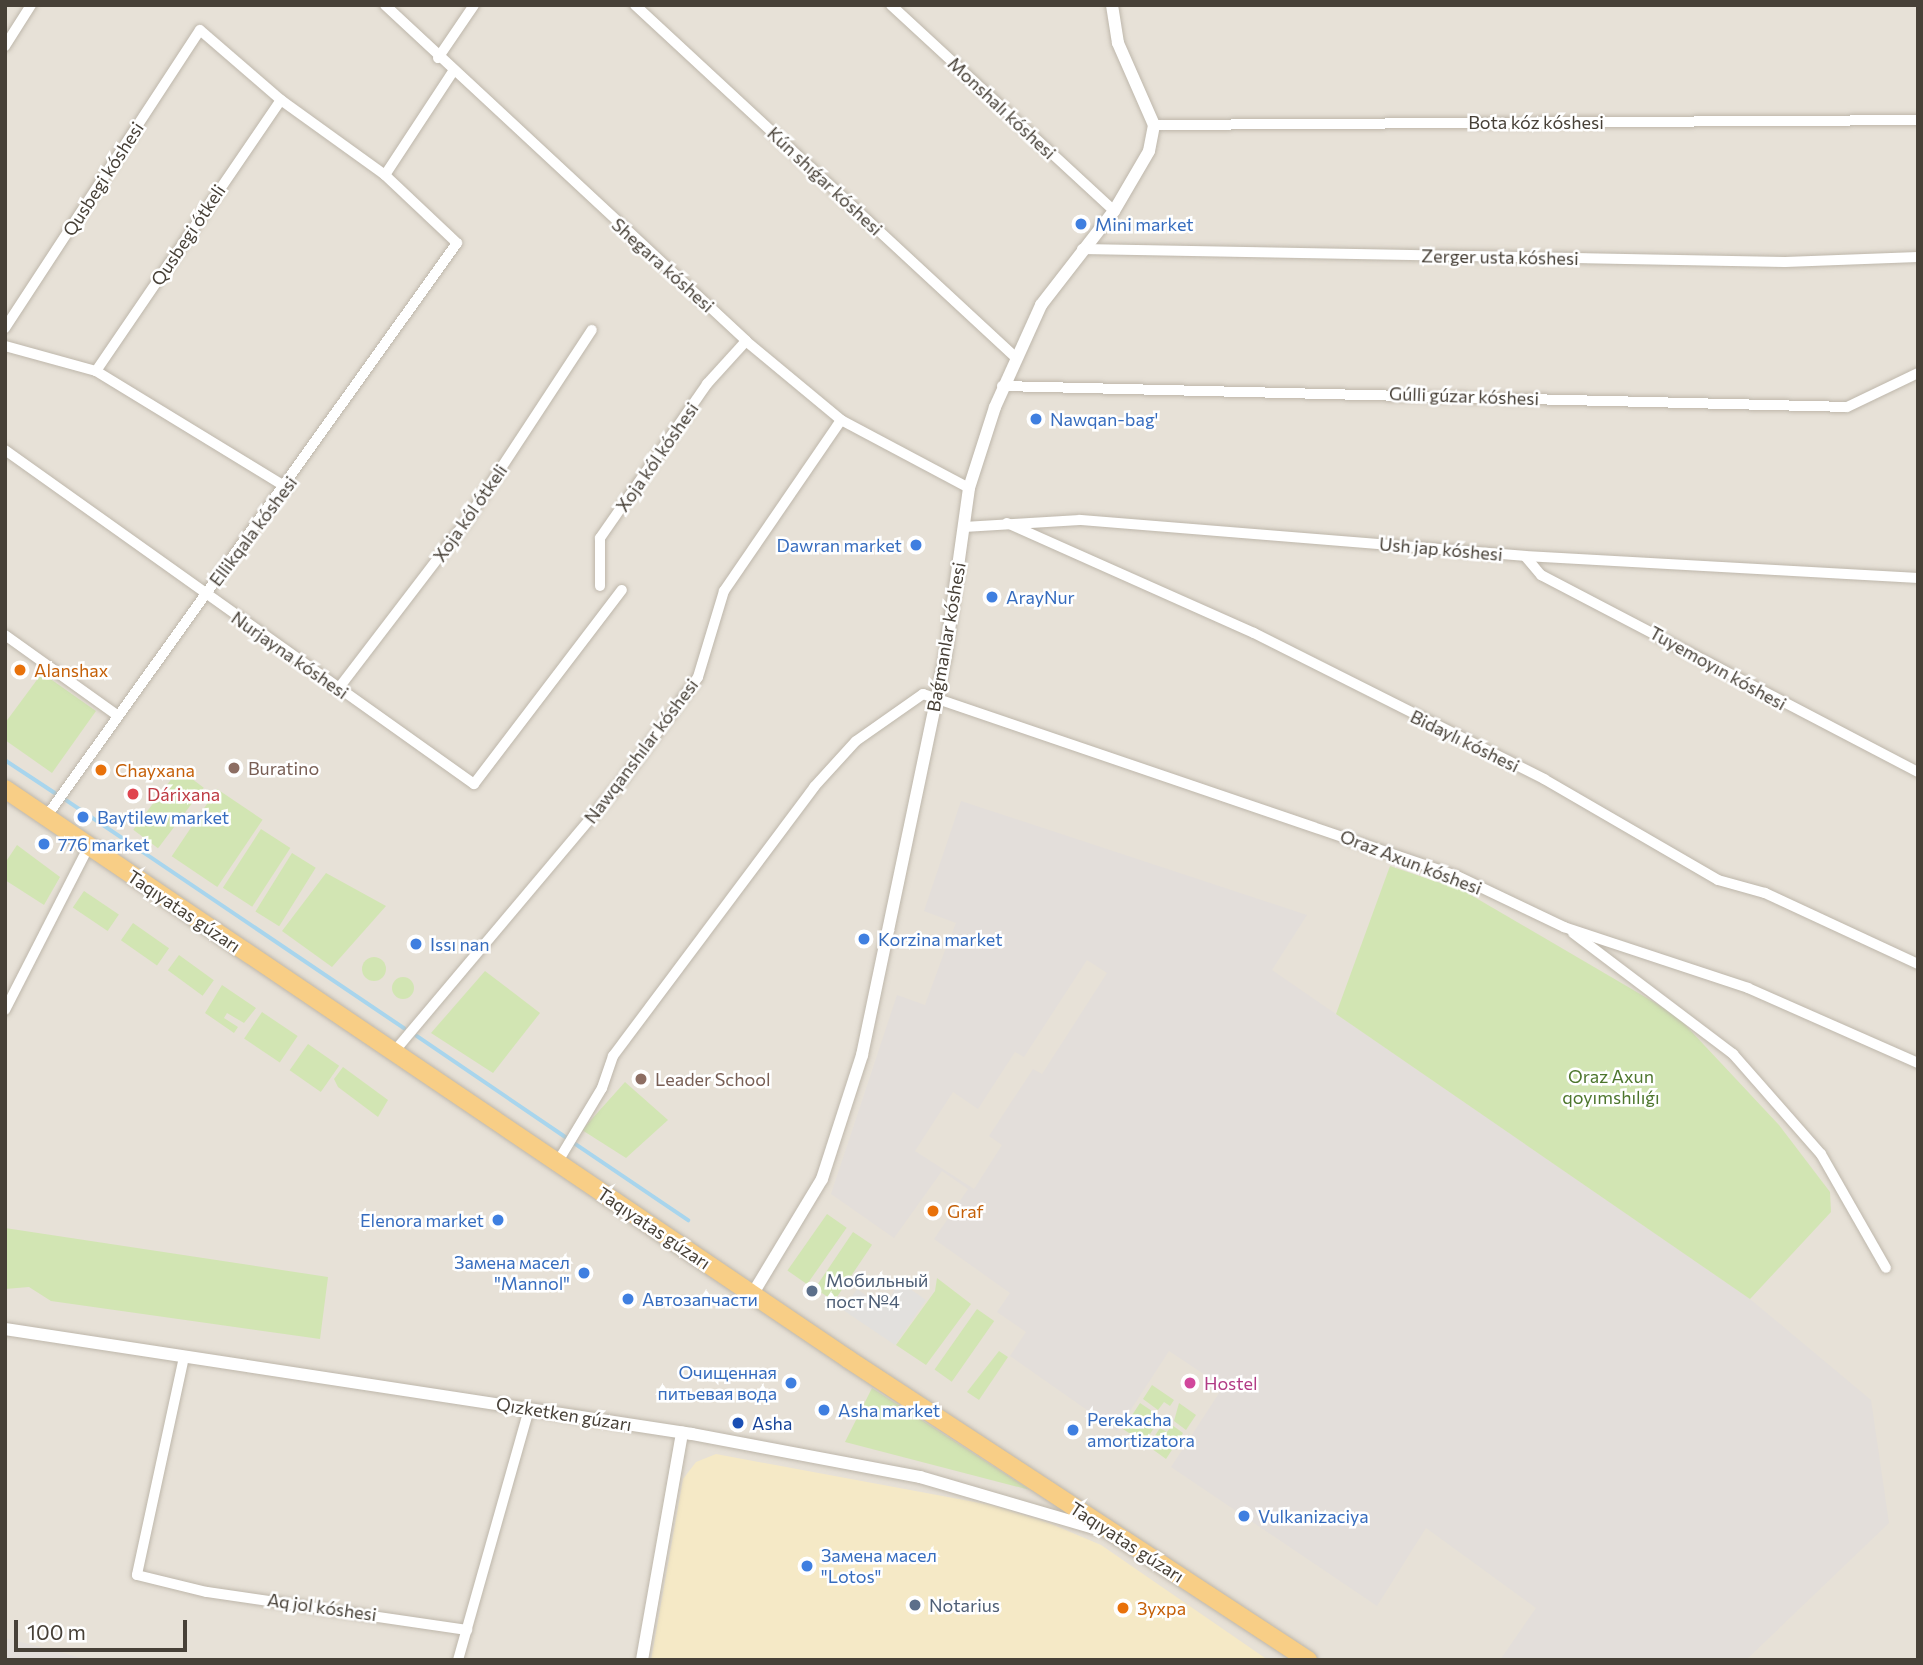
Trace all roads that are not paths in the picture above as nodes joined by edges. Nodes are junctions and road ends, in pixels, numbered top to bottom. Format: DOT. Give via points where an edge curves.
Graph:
graph roads {
  1 [pos="31,5"];
  2 [pos="385,5"];
  3 [pos="474,5"];
  4 [pos="635,5"];
  5 [pos="891,5"];
  6 [pos="1112,5"];
  7 [pos="5,46"];
  8 [pos="438,58"];
  9 [pos="452,73"];
  10 [pos="281,100"];
  11 [pos="1918,120"];
  12 [pos="1154,125"];
  13 [pos="385,175"];
  14 [pos="1114,211"];
  15 [pos="1082,249"];
  16 [pos="1918,257"];
  17 [pos="5,328"];
  18 [pos="592,330"];
  19 [pos="746,341"];
  20 [pos="5,346"];
  21 [pos="1014,356"];
  22 [pos="96,370"];
  23 [pos="1918,373"];
  24 [pos="1002,386"];
  25 [pos="841,420"];
  26 [pos="5,450"];
  27 [pos="286,487"];
  28 [pos="969,488"];
  29 [pos="1007,523"];
  30 [pos="964,527"];
  31 [pos="1525,556"];
  32 [pos="1918,578"];
  33 [pos="600,586"];
  34 [pos="622,590"];
  35 [pos="206,595"];
  36 [pos="5,635"];
  37 [pos="338,689"];
  38 [pos="936,698"];
  39 [pos="118,716"];
  40 [pos="1918,772"];
  41 [pos="5,789"];
  42 [pos="46,817"];
  43 [pos="89,846"];
  44 [pos="1564,927"];
  45 [pos="1918,964"];
  46 [pos="7,998"];
  47 [pos="5,1010"];
  48 [pos="393,1053"];
  49 [pos="1918,1063"];
  50 [pos="556,1163"];
  51 [pos="1886,1268"];
  52 [pos="752,1295"];
  53 [pos="5,1329"];
  54 [pos="184,1357"];
  55 [pos="529,1409"];
  56 [pos="681,1432"];
  57 [pos="1115,1534"];
  58 [pos="467,1630"];
  59 [pos="458,1660"];
  60 [pos="642,1660"];
  61 [pos="1308,1660"];
  1 -- 7 [label="street"];
  2 -- 8 [label="street, Shegara kóshesi"];
  3 -- 8 [label="street"];
  4 -- 21 [label="street, Kún shıǵar kóshesi"];
  5 -- 14 [label="street, Monshalı kóshesi"];
  6 -- 12 [label="street" via="1118,43"];
  8 -- 9 [label="street, Shegara kóshesi"];
  9 -- 13 [label="street"];
  9 -- 19 [label="street, Shegara kóshesi"];
  10 -- 13 [label="street"];
  10 -- 17 [label="street, Qusbegi kóshesi" via="200,30"];
  10 -- 22 [label="street, Qusbegi ótkeli"];
  11 -- 12 [label="street, Bota kóz kóshesi"];
  12 -- 14 [label="street, Baǵmanlar kóshesi" via="1149,151"];
  13 -- 27 [label="street, Ellikqala kóshesi" via="457,243"];
  14 -- 15 [label="street, Baǵmanlar kóshesi"];
  15 -- 16 [label="street, Zerger usta kóshesi" via="1785,262"];
  15 -- 21 [label="street, Baǵmanlar kóshesi"];
  18 -- 37 [label="street, Xoja kól ótkeli" via="465,523"];
  19 -- 25 [label="street, Shegara kóshesi"];
  19 -- 33 [label="street, Xoja kól kóshesi" via="707,384 600,538"];
  20 -- 22 [label="street"];
  21 -- 24 [label="street, Baǵmanlar kóshesi"];
  22 -- 27 [label="street"];
  23 -- 24 [label="street, Gúlli gúzar kóshesi" via="1847,407"];
  24 -- 28 [label="street, Baǵmanlar kóshesi"];
  25 -- 28 [label="street, Shegara kóshesi"];
  25 -- 48 [label="street, Nawqanshılar kóshesi" via="724,591 698,677 621,782"];
  26 -- 35 [label="street, Nurjayna kóshesi"];
  27 -- 35 [label="street, Ellikqala kóshesi"];
  28 -- 30 [label="street, Baǵmanlar kóshesi"];
  29 -- 30 [label="street, Ush jap kóshesi"];
  29 -- 31 [label="street, Ush jap kóshesi" via="1080,520"];
  29 -- 45 [label="street, Bidaylı kóshesi" via="1254,633 1544,779 1718,880 1766,893"];
  30 -- 38 [label="street, Baǵmanlar kóshesi"];
  31 -- 32 [label="street, Ush jap kóshesi"];
  31 -- 40 [label="street, Tuyemoyın kóshesi" via="1541,575"];
  34 -- 37 [label="street, Nurjayna kóshesi" via="474,784"];
  35 -- 37 [label="street, Nurjayna kóshesi"];
  35 -- 39 [label="street, Ellikqala kóshesi"];
  36 -- 39 [label="street"];
  38 -- 44 [label="street, Oraz Axun kóshesi" via="1457,876"];
  38 -- 50 [label="street" via="923,694 856,741 814,787 612,1056 603,1088"];
  38 -- 52 [label="street, Baǵmanlar kóshesi" via="884,974 845,1120 822,1179"];
  39 -- 42 [label="street, Ellikqala kóshesi"];
  41 -- 42 [label="highway, Taqıyatas gúzarı"];
  42 -- 43 [label="highway, Taqıyatas gúzarı"];
  43 -- 46 [label="street"];
  43 -- 48 [label="highway, Taqıyatas gúzarı"];
  44 -- 49 [label="street, Oraz Axun kóshesi" via="1718,976"];
  44 -- 51 [label="street" via="1733,1054 1821,1154"];
  46 -- 47 [label="street"];
  48 -- 50 [label="highway, Taqıyatas gúzarı"];
  50 -- 52 [label="highway, Taqıyatas gúzarı"];
  52 -- 57 [label="highway, Taqıyatas gúzarı"];
  53 -- 54 [label="street, Qızketken gúzarı"];
  54 -- 55 [label="street, Qızketken gúzarı"];
  54 -- 58 [label="street, Aq jol kóshesi" via="137,1575 207,1592"];
  55 -- 56 [label="street, Qızketken gúzarı"];
  55 -- 58 [label="street"];
  56 -- 57 [label="street, Qızketken gúzarı" via="920,1477"];
  56 -- 60 [label="street"];
  57 -- 61 [label="highway, Taqıyatas gúzarı"];
  58 -- 59 [label="street"];
}
